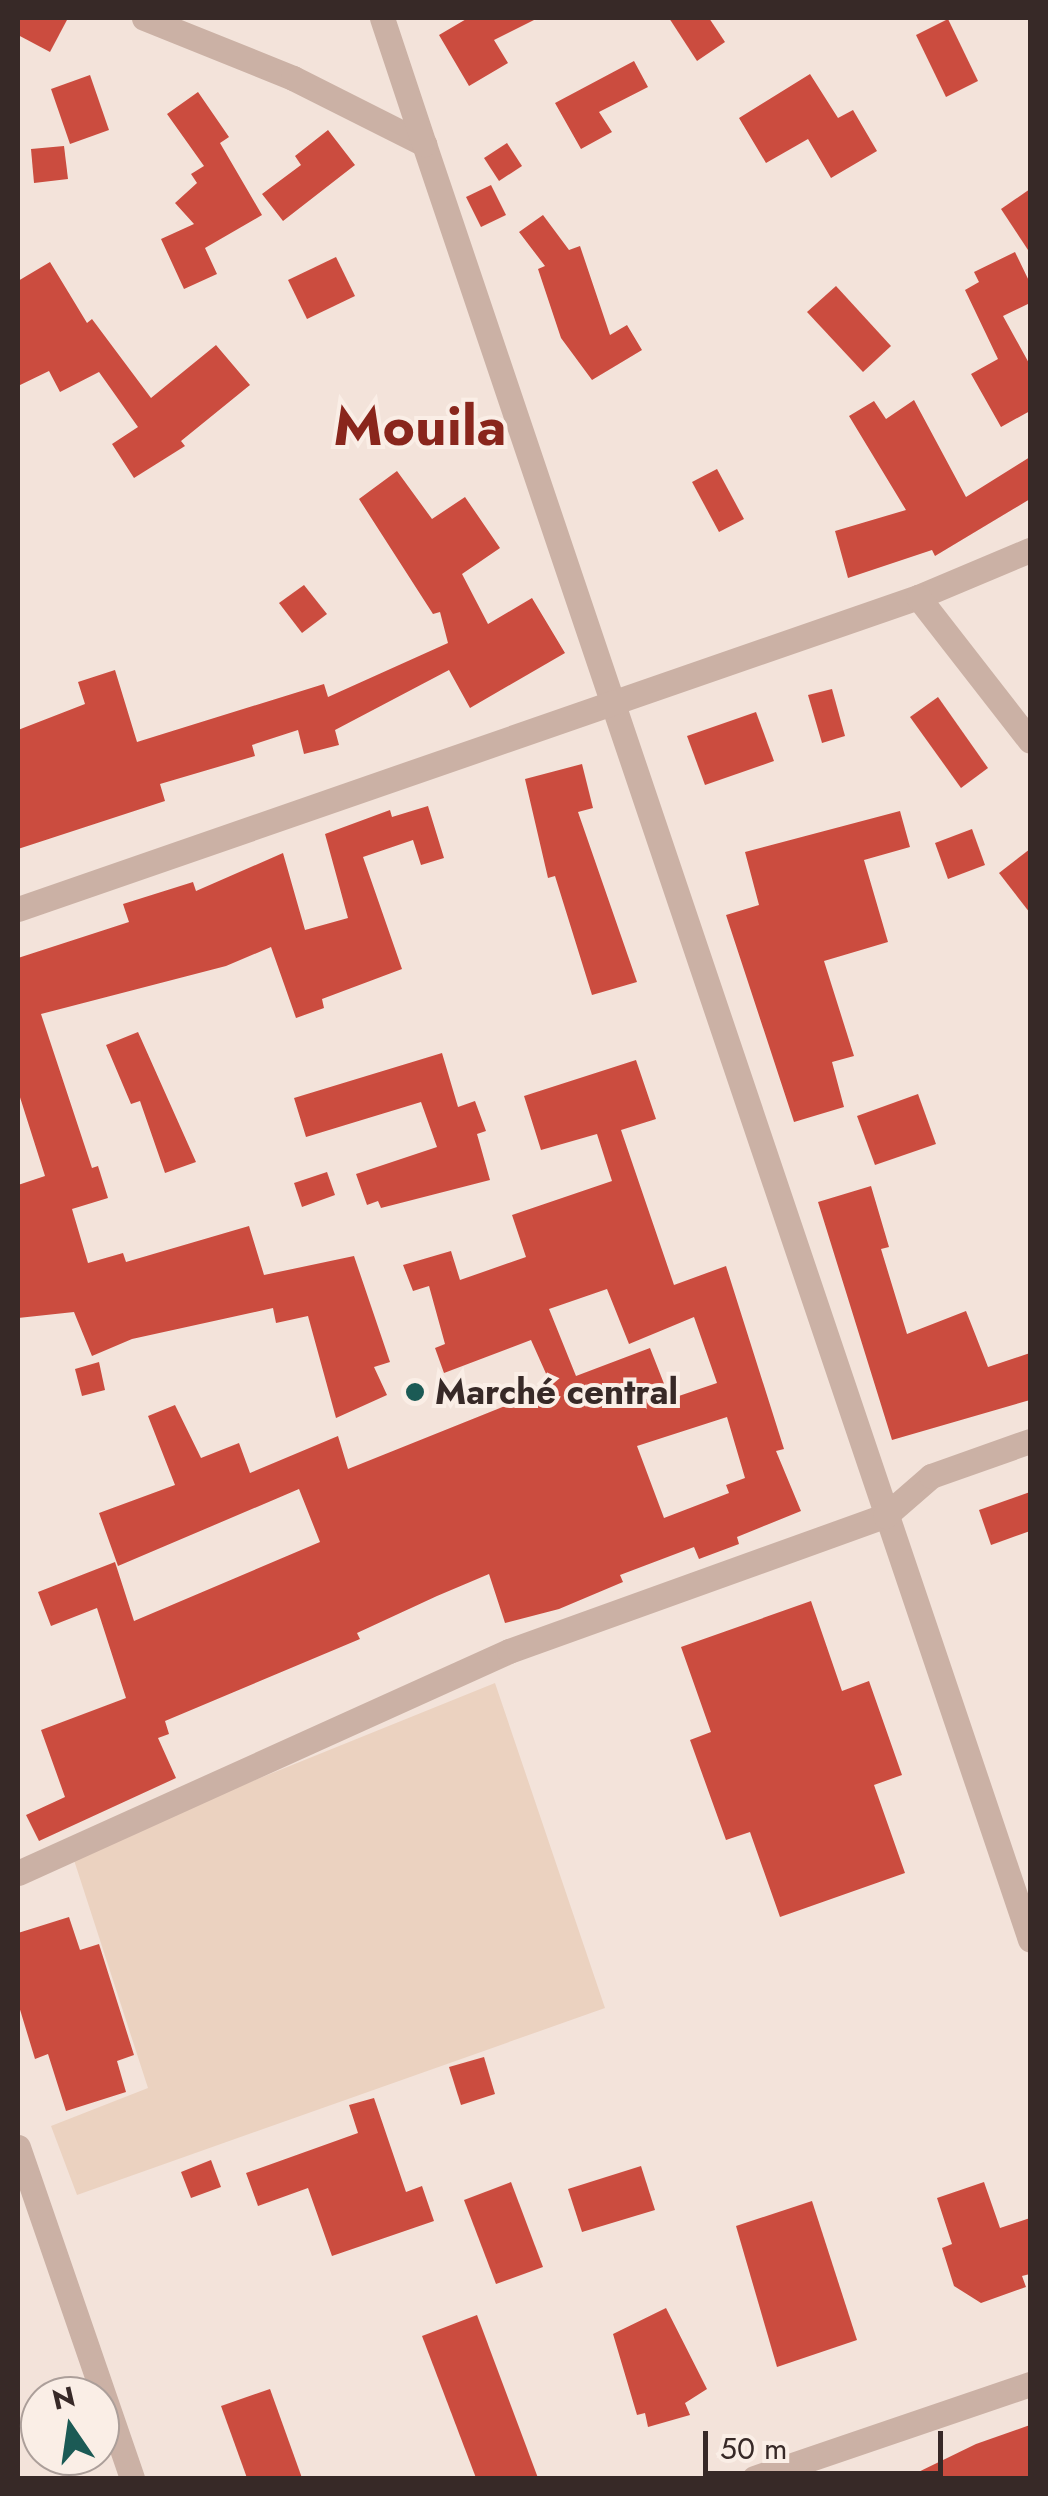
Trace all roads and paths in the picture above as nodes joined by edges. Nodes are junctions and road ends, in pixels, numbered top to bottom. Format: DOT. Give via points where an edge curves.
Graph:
graph roads {
  1 [pos="144,18"];
  2 [pos="382,18"];
  3 [pos="424,144"];
  4 [pos="1030,550"];
  5 [pos="918,597"];
  6 [pos="610,702"];
  7 [pos="1030,740"];
  8 [pos="18,910"];
  9 [pos="1030,1441"];
  10 [pos="885,1516"];
  11 [pos="18,1872"];
  12 [pos="1030,1940"];
  13 [pos="18,2147"];
  14 [pos="1030,2384"];
  15 [pos="132,2478"];
  16 [pos="754,2478"];
  1 -- 3 [label="street" via="293,78"];
  2 -- 3 [label="street"];
  3 -- 6 [label="street"];
  4 -- 5 [label="street"];
  5 -- 6 [label="street"];
  5 -- 7 [label="street"];
  6 -- 8 [label="street"];
  6 -- 10 [label="street"];
  9 -- 10 [label="street" via="931,1476"];
  10 -- 11 [label="street" via="508,1651"];
  10 -- 12 [label="street"];
  13 -- 15 [label="street"];
  14 -- 16 [label="street"];
}
